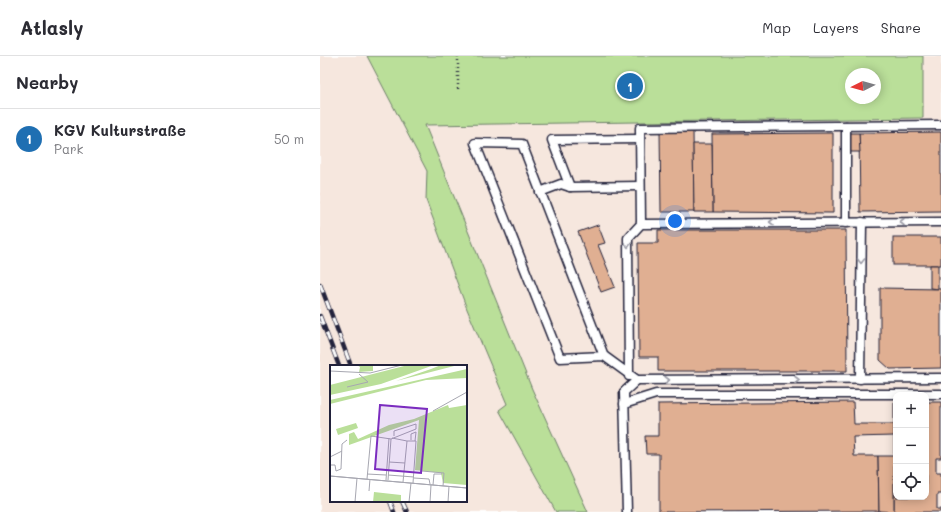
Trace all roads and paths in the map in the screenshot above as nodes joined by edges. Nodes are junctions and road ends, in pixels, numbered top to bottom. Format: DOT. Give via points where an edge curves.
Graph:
graph roads {
  1 [pos="458,56"];
  2 [pos="458,90"];
  3 [pos="941,125"];
  4 [pos="846,126"];
  5 [pos="640,138"];
  6 [pos="640,186"];
  7 [pos="570,187"];
  8 [pos="540,192"];
  9 [pos="862,222"];
  10 [pos="941,222"];
  11 [pos="846,223"];
  12 [pos="641,224"];
  13 [pos="604,356"];
  14 [pos="629,376"];
  15 [pos="941,378"];
  16 [pos="860,379"];
  17 [pos="637,380"];
  18 [pos="941,394"];
  19 [pos="624,404"];
  20 [pos="627,512"];
  1 -- 2 [label="path"];
  3 -- 4 [label="lane"];
  4 -- 5 [label="lane" via="640,128"];
  4 -- 11 [label="lane"];
  5 -- 6 [label="lane"];
  5 -- 7 [label="lane" via="552,140"];
  6 -- 7 [label="lane"];
  6 -- 12 [label="lane"];
  7 -- 8 [label="lane" via="561,184"];
  8 -- 13 [label="lane"];
  8 -- 13 [label="lane" via="522,144 474,144 560,358"];
  10 -- 9 [label="lane, one-way"];
  9 -- 11 [label="lane"];
  9 -- 16 [label="lane, one-way"];
  11 -- 12 [label="lane, one-way"];
  12 -- 14 [label="lane, one-way" via="628,238"];
  13 -- 14 [label="lane"];
  14 -- 17 [label="lane"];
  15 -- 16 [label="lane"];
  17 -- 16 [label="lane, one-way"];
  17 -- 19 [label="lane" via="624,392"];
  18 -- 19 [label="lane" via="656,394"];
  19 -- 20 [label="lane"];
}
